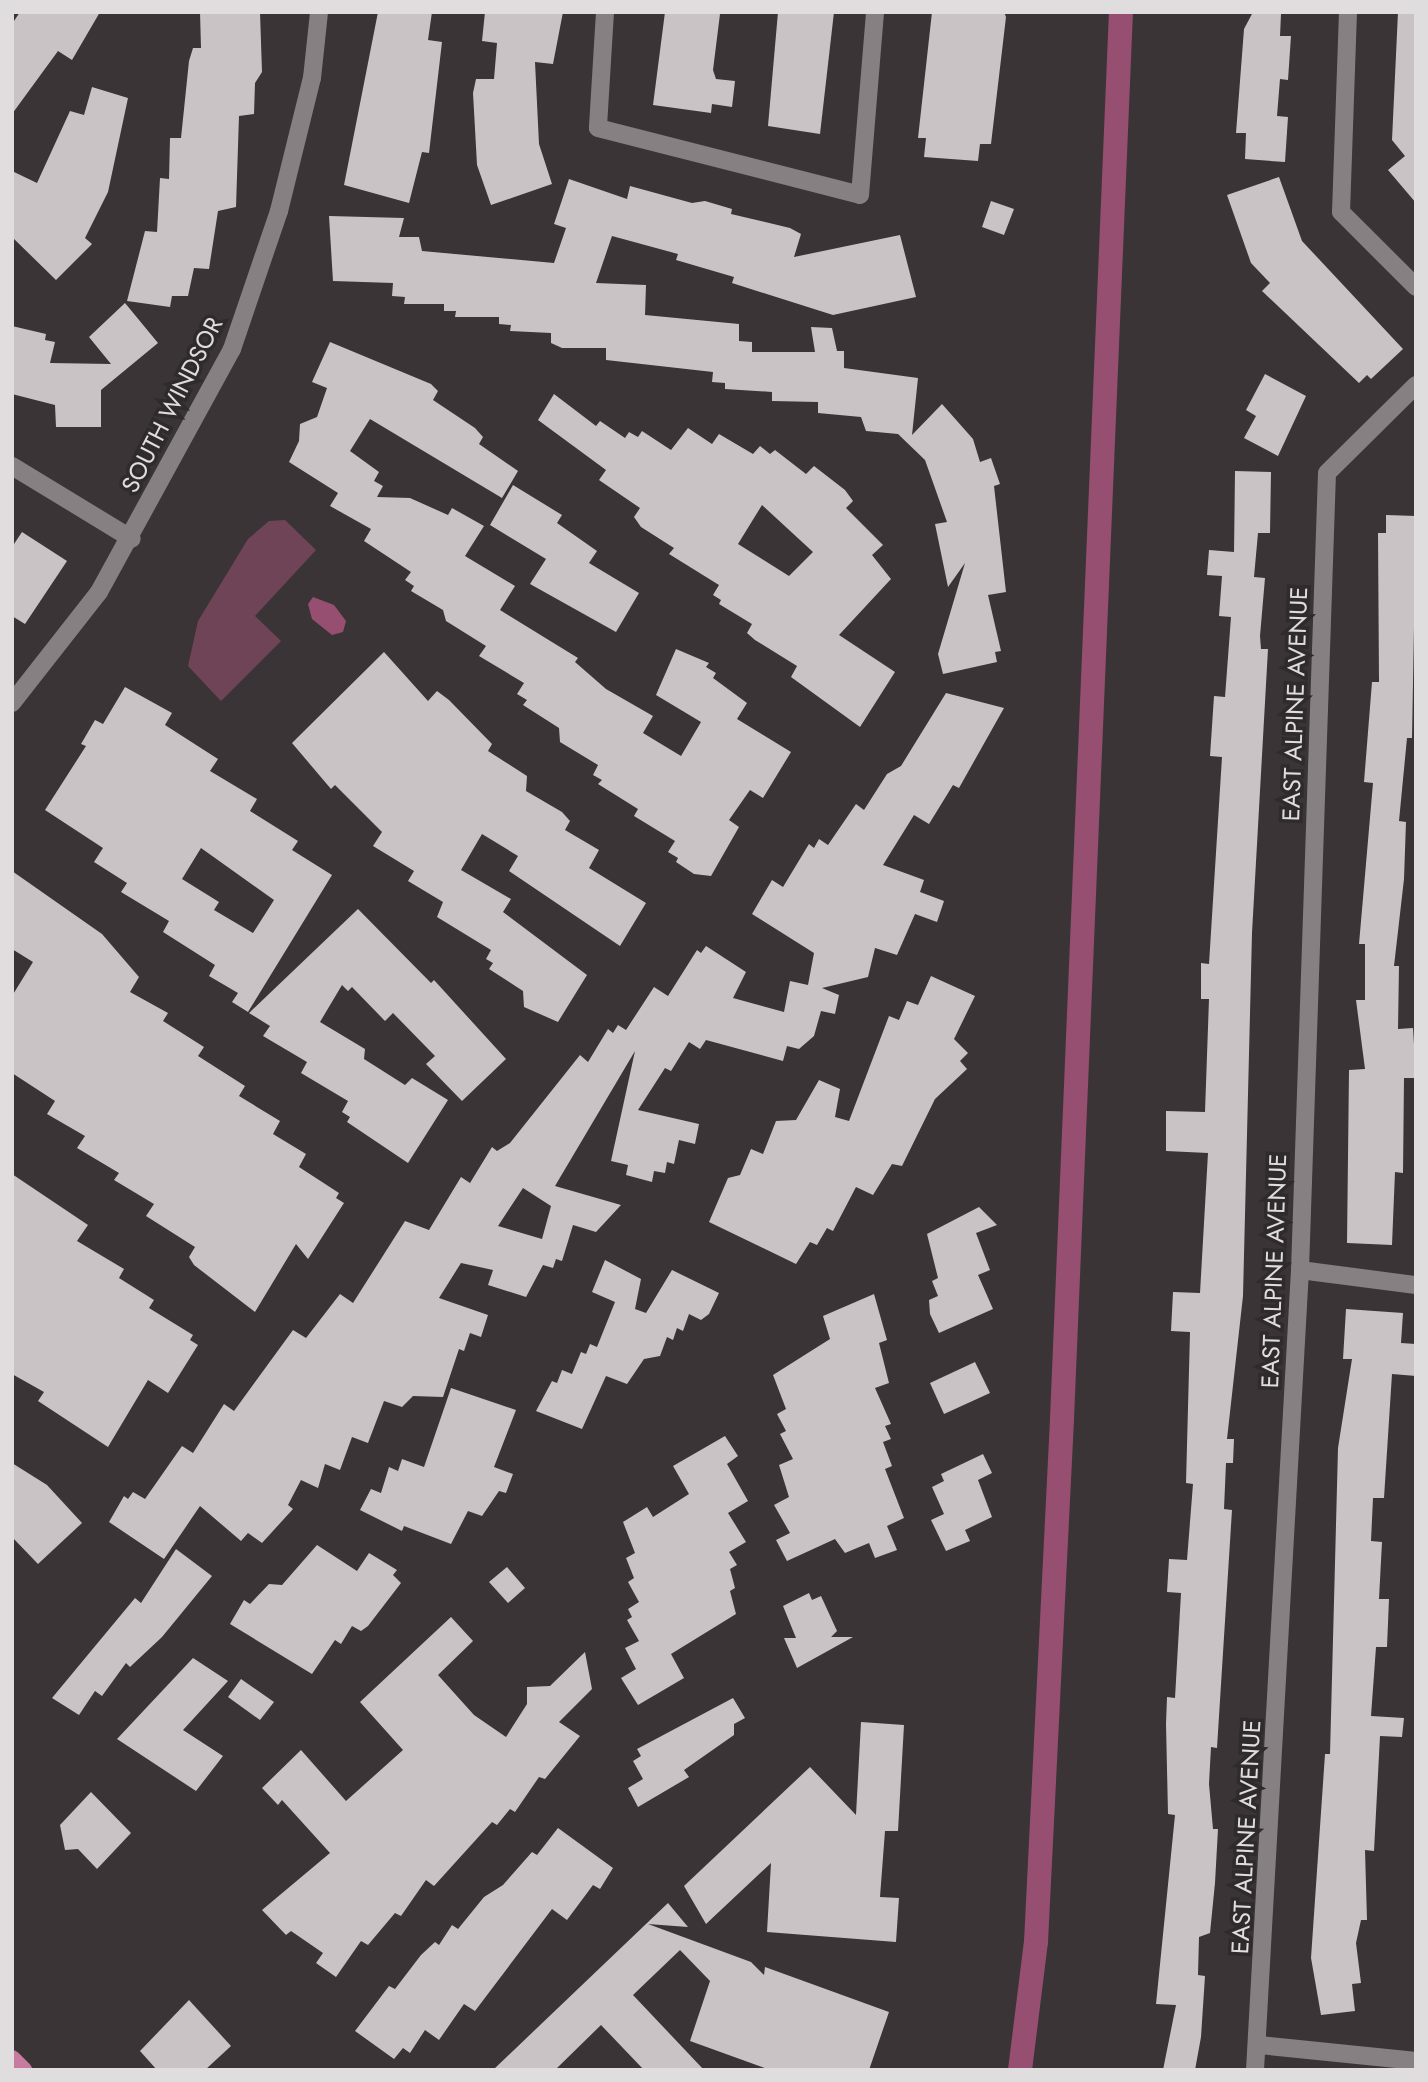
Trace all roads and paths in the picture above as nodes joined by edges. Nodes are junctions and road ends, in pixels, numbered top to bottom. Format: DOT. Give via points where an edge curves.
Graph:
graph roads {
  1 [pos="319,12"];
  2 [pos="604,12"];
  3 [pos="874,12"];
  4 [pos="1348,12"];
  5 [pos="1416,287"];
  6 [pos="1416,385"];
  7 [pos="12,466"];
  8 [pos="132,539"];
  9 [pos="12,703"];
  10 [pos="1300,1270"];
  11 [pos="1416,1285"];
  12 [pos="1259,2045"];
  13 [pos="12,2059"];
  14 [pos="1416,2061"];
  15 [pos="23,2070"];
  16 [pos="1255,2070"];
  1 -- 8 [label="street, SOUTH WINDSOR" via="312,78 279,211 232,349"];
  2 -- 3 [label="street" via="598,128 860,195"];
  4 -- 5 [label="street" via="1341,212"];
  6 -- 10 [label="street, EAST ALPINE AVENUE" via="1327,473"];
  7 -- 8 [label="street"];
  8 -- 9 [label="street, SOUTH WINDSOR" via="85,613"];
  10 -- 11 [label="street"];
  10 -- 12 [label="street, EAST ALPINE AVENUE"];
  12 -- 14 [label="street"];
  12 -- 16 [label="street, EAST ALPINE AVENUE"];
  13 -- 15 [label="main road"];
}
